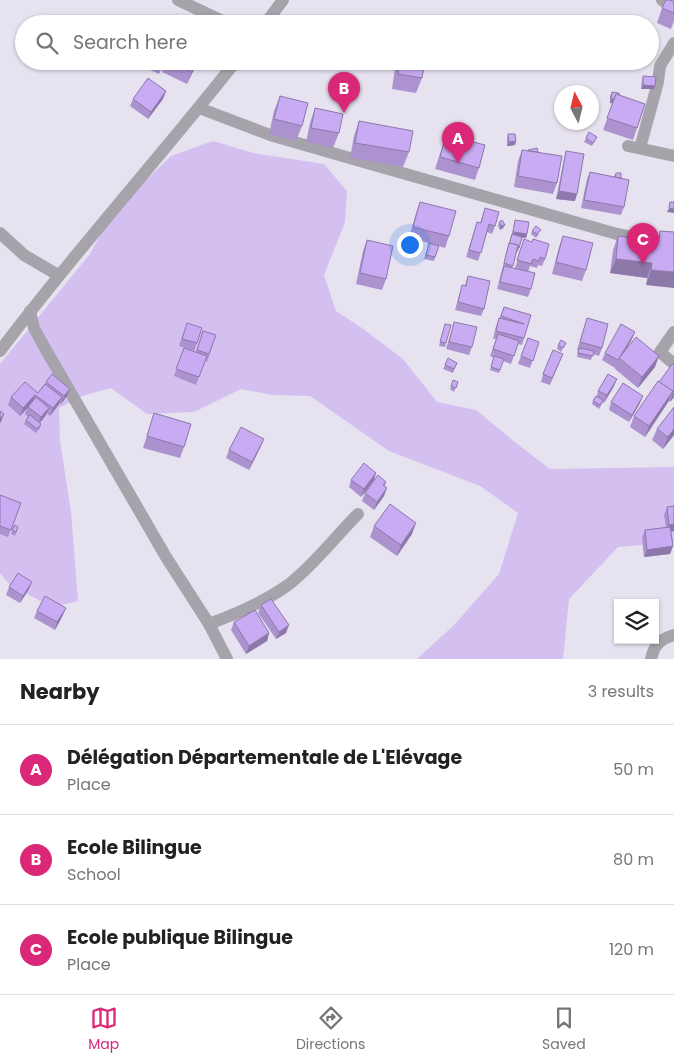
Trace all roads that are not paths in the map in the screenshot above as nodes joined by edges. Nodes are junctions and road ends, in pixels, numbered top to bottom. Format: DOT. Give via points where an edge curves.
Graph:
graph roads {
  1 [pos="178,0"];
  2 [pos="283,0"];
  3 [pos="662,0"];
  4 [pos="674,8"];
  5 [pos="210,15"];
  6 [pos="272,15"];
  7 [pos="674,43"];
  8 [pos="229,70"];
  9 [pos="199,108"];
  10 [pos="674,156"];
  11 [pos="0,234"];
  12 [pos="674,245"];
  13 [pos="58,275"];
  14 [pos="30,311"];
  15 [pos="674,332"];
  16 [pos="0,351"];
  17 [pos="674,364"];
  18 [pos="358,514"];
  19 [pos="209,624"];
  20 [pos="674,636"];
  21 [pos="227,659"];
  22 [pos="652,659"];
  1 -- 5 [label="street"];
  2 -- 6 [label="street"];
  3 -- 4 [label="street"];
  7 -- 10 [label="street" via="660,66 658,82 634,147"];
  8 -- 9 [label="street"];
  9 -- 12 [label="street" via="270,135 374,165 617,234"];
  9 -- 13 [label="street"];
  11 -- 13 [label="street" via="24,255"];
  13 -- 14 [label="street"];
  14 -- 16 [label="street"];
  14 -- 19 [label="street" via="34,328 66,387"];
  15 -- 17 [label="street" via="660,352"];
  18 -- 19 [label="street" via="288,585 262,601"];
  19 -- 21 [label="street"];
  20 -- 22 [label="street" via="658,642"];
}
